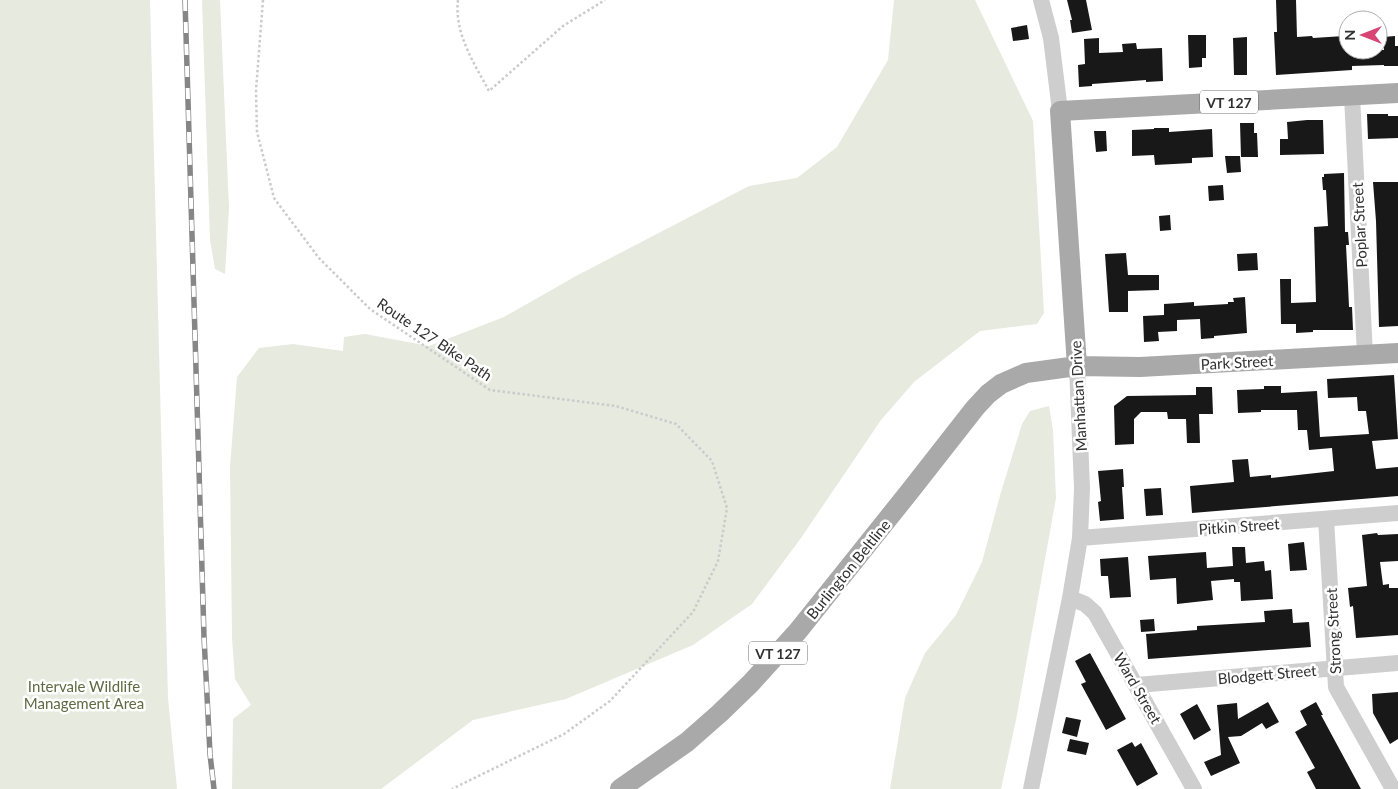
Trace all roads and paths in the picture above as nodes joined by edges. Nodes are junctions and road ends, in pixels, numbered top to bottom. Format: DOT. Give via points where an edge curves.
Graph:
graph roads {
  1 [pos="263,0"];
  2 [pos="458,0"];
  3 [pos="605,0"];
  4 [pos="1041,0"];
  5 [pos="1398,93"];
  6 [pos="1352,96"];
  7 [pos="1060,111"];
  8 [pos="1398,353"];
  9 [pos="1365,355"];
  10 [pos="1077,366"];
  11 [pos="1398,513"];
  12 [pos="1326,519"];
  13 [pos="1080,538"];
  14 [pos="1070,598"];
  15 [pos="1398,663"];
  16 [pos="1335,668"];
  17 [pos="1137,685"];
  18 [pos="452,789"];
  19 [pos="620,789"];
  20 [pos="1031,789"];
  21 [pos="1194,789"];
  22 [pos="1393,789"];
  1 -- 18 [label="path, Route 127 Bike Path" via="256,90 257,132 274,198 319,258 370,309 490,390 616,406 676,424 712,461 727,508 718,561 693,612 610,701 564,734"];
  2 -- 3 [label="path" via="463,41 489,91 563,26"];
  4 -- 7 [label="street, Manhattan Drive" via="1051,38"];
  5 -- 6 [label="main road, VT 127"];
  6 -- 7 [label="main road, VT 127"];
  6 -- 9 [label="street, Poplar Street"];
  7 -- 10 [label="main road, Manhattan Drive"];
  8 -- 9 [label="main road, Park Street / VT 127"];
  9 -- 10 [label="main road, Park Street / VT 127" via="1140,367"];
  10 -- 13 [label="street, Manhattan Drive" via="1082,488"];
  10 -- 19 [label="main road, Burlington Beltline / VT 127" via="1026,373 988,394 798,631 751,683 686,742"];
  11 -- 12 [label="street, Pitkin Street"];
  12 -- 13 [label="street, Pitkin Street"];
  12 -- 16 [label="street, Strong Street"];
  13 -- 14 [label="street, Manhattan Drive"];
  14 -- 17 [label="street, Ward Street" via="1085,604 1095,613"];
  14 -- 20 [label="street, Manhattan Drive"];
  15 -- 16 [label="street, Blodgett Street"];
  16 -- 17 [label="street, Blodgett Street"];
  16 -- 22 [label="street, Strong Street" via="1336,688"];
  17 -- 21 [label="street, Ward Street"];
}
